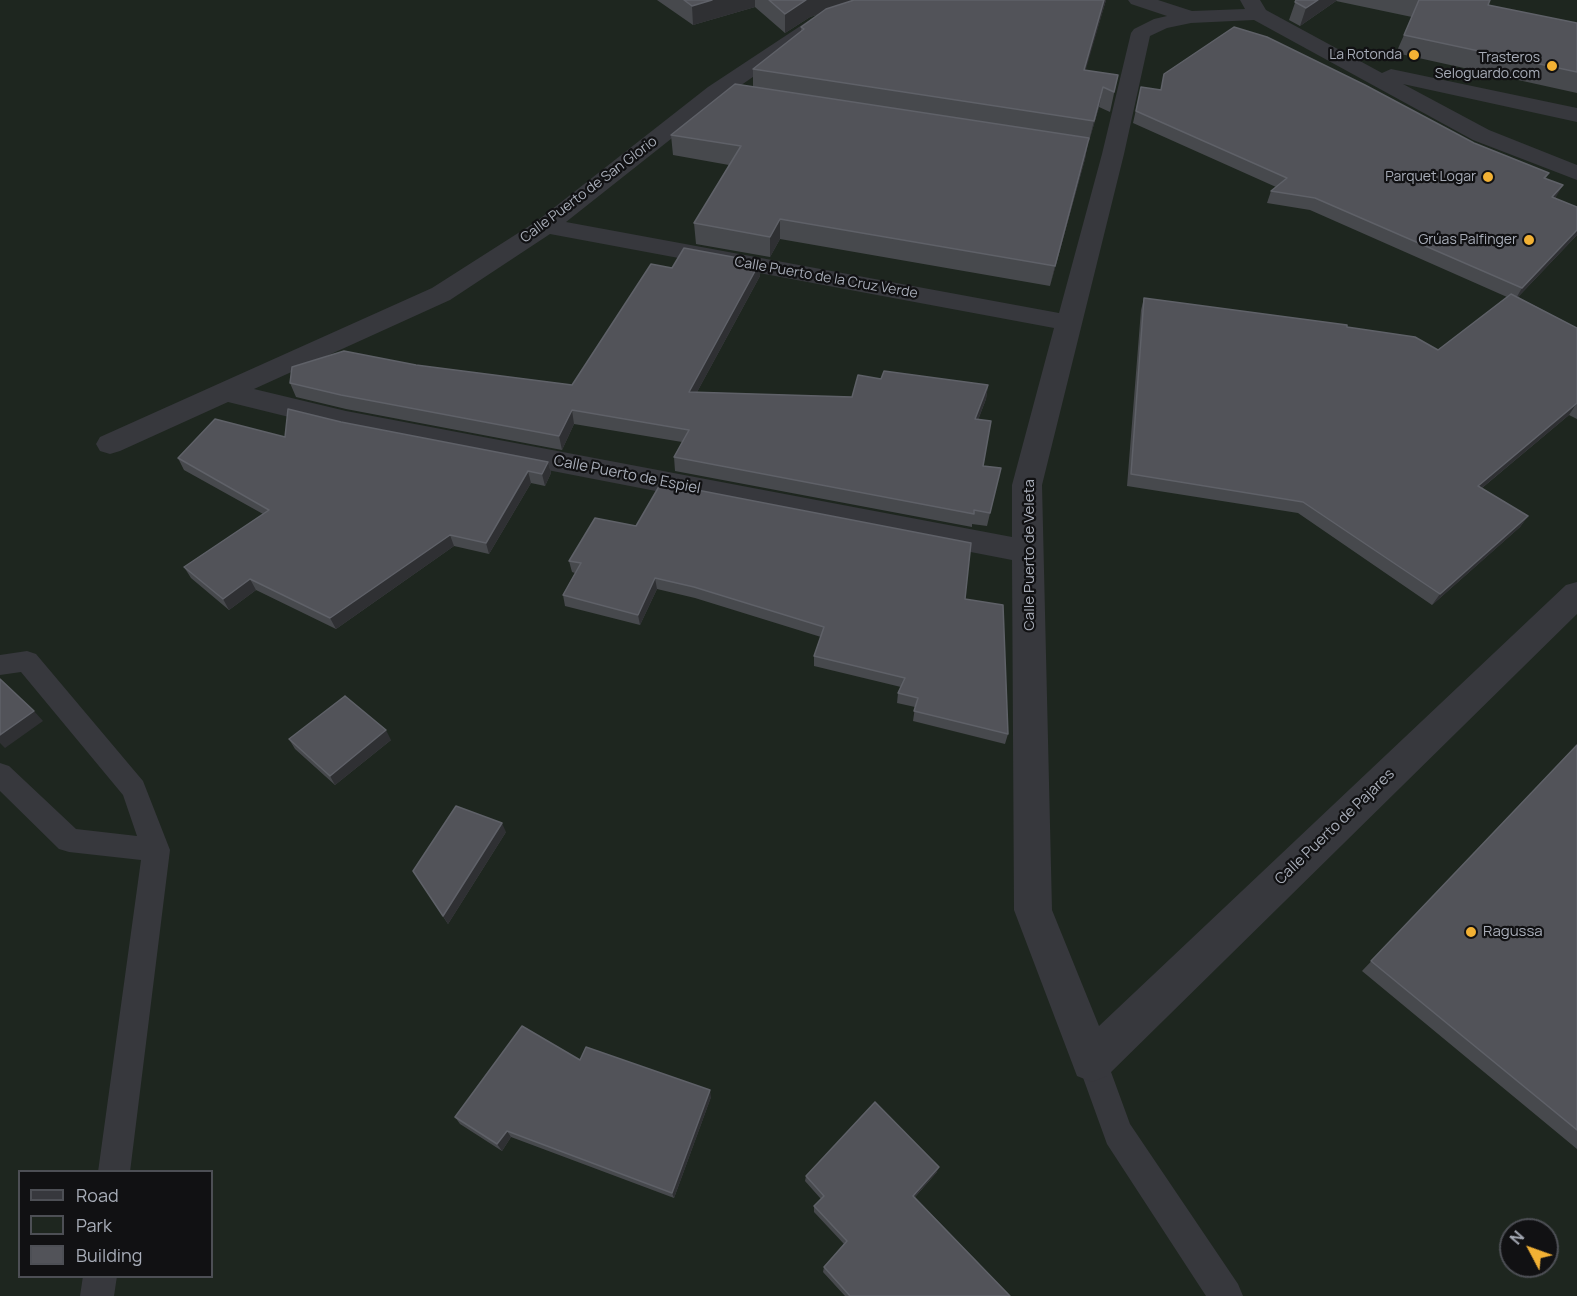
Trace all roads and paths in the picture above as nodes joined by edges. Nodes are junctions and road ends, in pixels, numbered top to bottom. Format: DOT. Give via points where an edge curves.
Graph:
graph roads {
  1 [pos="896,0"];
  2 [pos="1138,0"];
  3 [pos="859,4"];
  4 [pos="1254,7"];
  5 [pos="1191,17"];
  6 [pos="1354,67"];
  7 [pos="716,92"];
  8 [pos="751,97"];
  9 [pos="1577,116"];
  10 [pos="1577,173"];
  11 [pos="546,226"];
  12 [pos="1070,323"];
  13 [pos="226,392"];
  14 [pos="110,444"];
  15 [pos="1029,552"];
  16 [pos="1577,594"];
  17 [pos="0,665"];
  18 [pos="0,774"];
  19 [pos="156,850"];
  20 [pos="1092,1060"];
  21 [pos="114,1170"];
  22 [pos="100,1278"];
  23 [pos="97,1296"];
  24 [pos="1226,1296"];
  1 -- 3 [label="street, Calle Puerto de San Glorio"];
  2 -- 5 [label="street"];
  3 -- 7 [label="street, Calle Puerto de San Glorio" via="818,23"];
  4 -- 5 [label="street"];
  4 -- 6 [label="street"];
  5 -- 12 [label="street, Calle Puerto de Veleta" via="1161,23 1141,33 1102,152"];
  6 -- 9 [label="street"];
  6 -- 10 [label="street" via="1481,135"];
  7 -- 8 [label="street"];
  7 -- 11 [label="street, Calle Puerto de San Glorio"];
  11 -- 12 [label="street, Calle Puerto de la Cruz Verde"];
  11 -- 13 [label="street, Calle Puerto de San Glorio" via="441,294"];
  12 -- 15 [label="street, Calle Puerto de Veleta" via="1027,485"];
  13 -- 14 [label="street, Calle Puerto de San Glorio"];
  13 -- 15 [label="street, Calle Puerto de Espiel" via="346,422"];
  15 -- 20 [label="street, Calle Puerto de Veleta" via="1033,910"];
  16 -- 20 [label="street, Calle Puerto de Pajares"];
  17 -- 19 [label="lane" via="27,661 134,789"];
  18 -- 19 [label="lane" via="69,840"];
  19 -- 21 [label="lane"];
  20 -- 24 [label="lane" via="1118,1133"];
  22 -- 23 [label="lane"];
}
